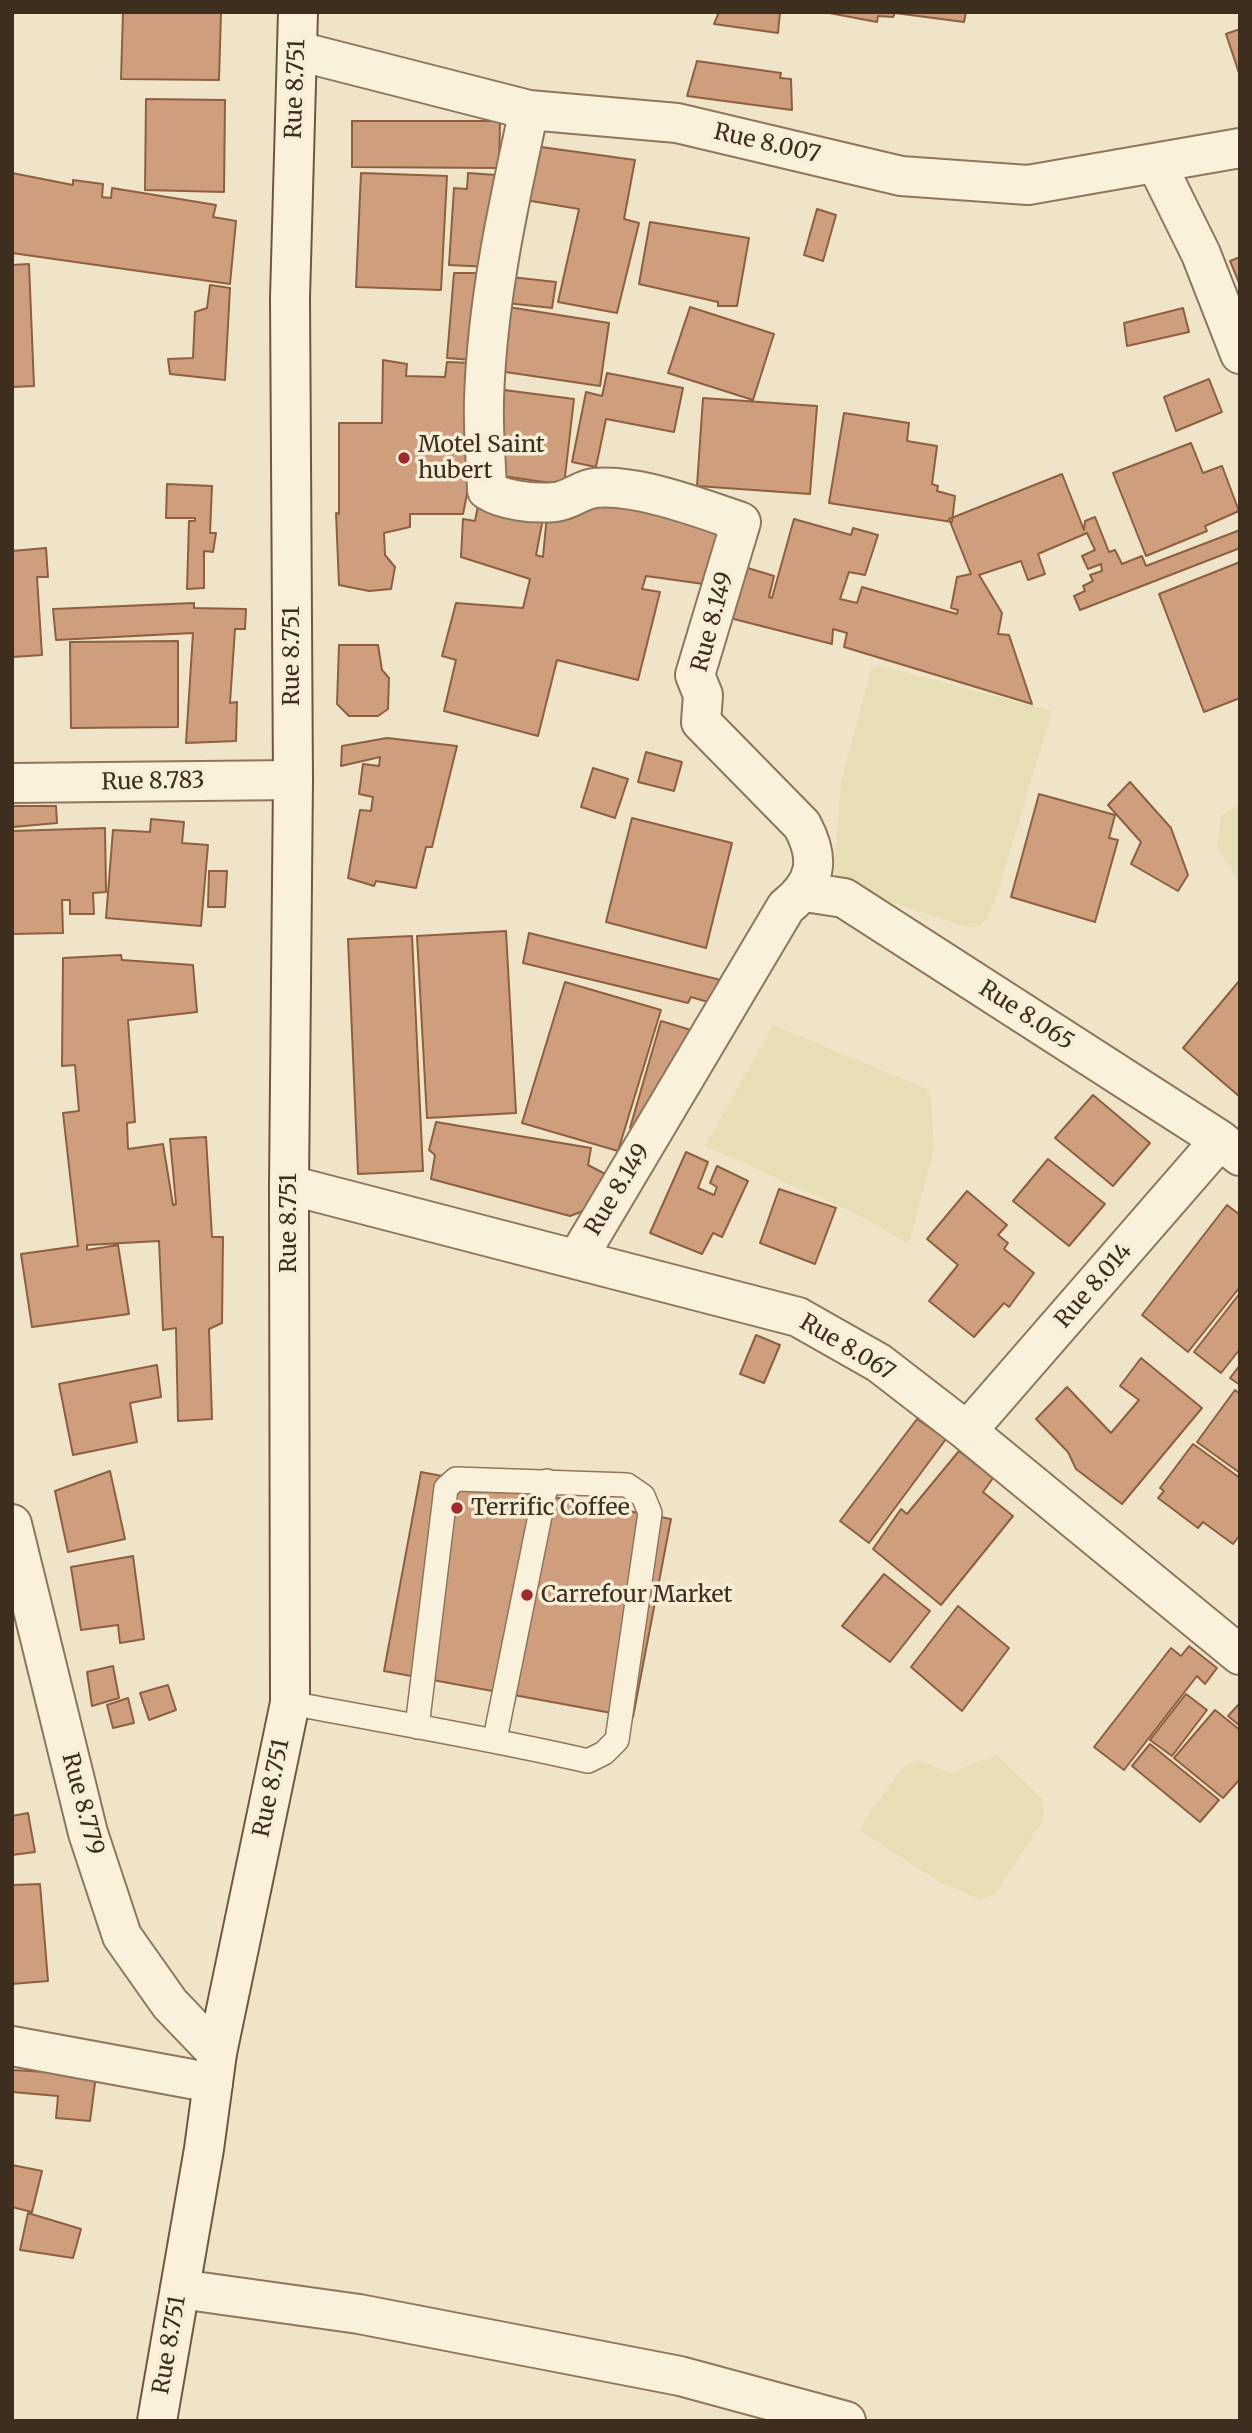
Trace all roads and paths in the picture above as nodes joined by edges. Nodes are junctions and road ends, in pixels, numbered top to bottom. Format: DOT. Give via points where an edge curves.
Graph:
graph roads {
  1 [pos="298,12"];
  2 [pos="298,51"];
  3 [pos="529,110"];
  4 [pos="1240,148"];
  5 [pos="1156,163"];
  6 [pos="1240,354"];
  7 [pos="293,780"];
  8 [pos="12,783"];
  9 [pos="805,892"];
  10 [pos="1230,1148"];
  11 [pos="289,1185"];
  12 [pos="577,1259"];
  13 [pos="967,1431"];
  14 [pos="547,1481"];
  15 [pos="12,1524"];
  16 [pos="1240,1655"];
  17 [pos="290,1703"];
  18 [pos="417,1727"];
  19 [pos="495,1740"];
  20 [pos="12,2046"];
  21 [pos="215,2068"];
  22 [pos="180,2289"];
  23 [pos="157,2421"];
  24 [pos="846,2421"];
  1 -- 2 [label="street, Rue 8.751"];
  2 -- 3 [label="street, Rue 8.007"];
  2 -- 7 [label="street, Rue 8.751" via="290,298"];
  3 -- 5 [label="street, Rue 8.007" via="677,122 901,176 1028,185"];
  3 -- 9 [label="street, Rue 8.149" via="490,312 484,402 488,490 499,498 556,502 595,488 637,493 684,502 741,522 695,675 703,695 701,722 802,825 814,865"];
  4 -- 5 [label="street, Rue 8.007"];
  5 -- 6 [label="street" via="1201,254"];
  7 -- 8 [label="street, Rue 8.783"];
  7 -- 11 [label="street, Rue 8.751"];
  9 -- 10 [label="street, Rue 8.065" via="844,898"];
  9 -- 12 [label="street, Rue 8.149" via="786,907"];
  10 -- 13 [label="street, Rue 8.014"];
  11 -- 12 [label="street, Rue 8.067"];
  11 -- 17 [label="street, Rue 8.751"];
  12 -- 13 [label="street, Rue 8.067" via="798,1317 879,1363"];
  13 -- 16 [label="street, Rue 8.067"];
  14 -- 18 [label="lane" via="456,1479 446,1488"];
  14 -- 19 [label="lane"];
  14 -- 19 [label="lane" via="627,1485 643,1496 650,1513 617,1741 588,1761"];
  15 -- 21 [label="street, Rue 8.779" via="88,1833 122,1936"];
  17 -- 18 [label="lane"];
  17 -- 21 [label="street, Rue 8.751"];
  18 -- 19 [label="lane"];
  20 -- 21 [label="street"];
  21 -- 22 [label="street, Rue 8.751"];
  22 -- 23 [label="street, Rue 8.751"];
  22 -- 24 [label="street" via="359,2314 680,2376"];
}
